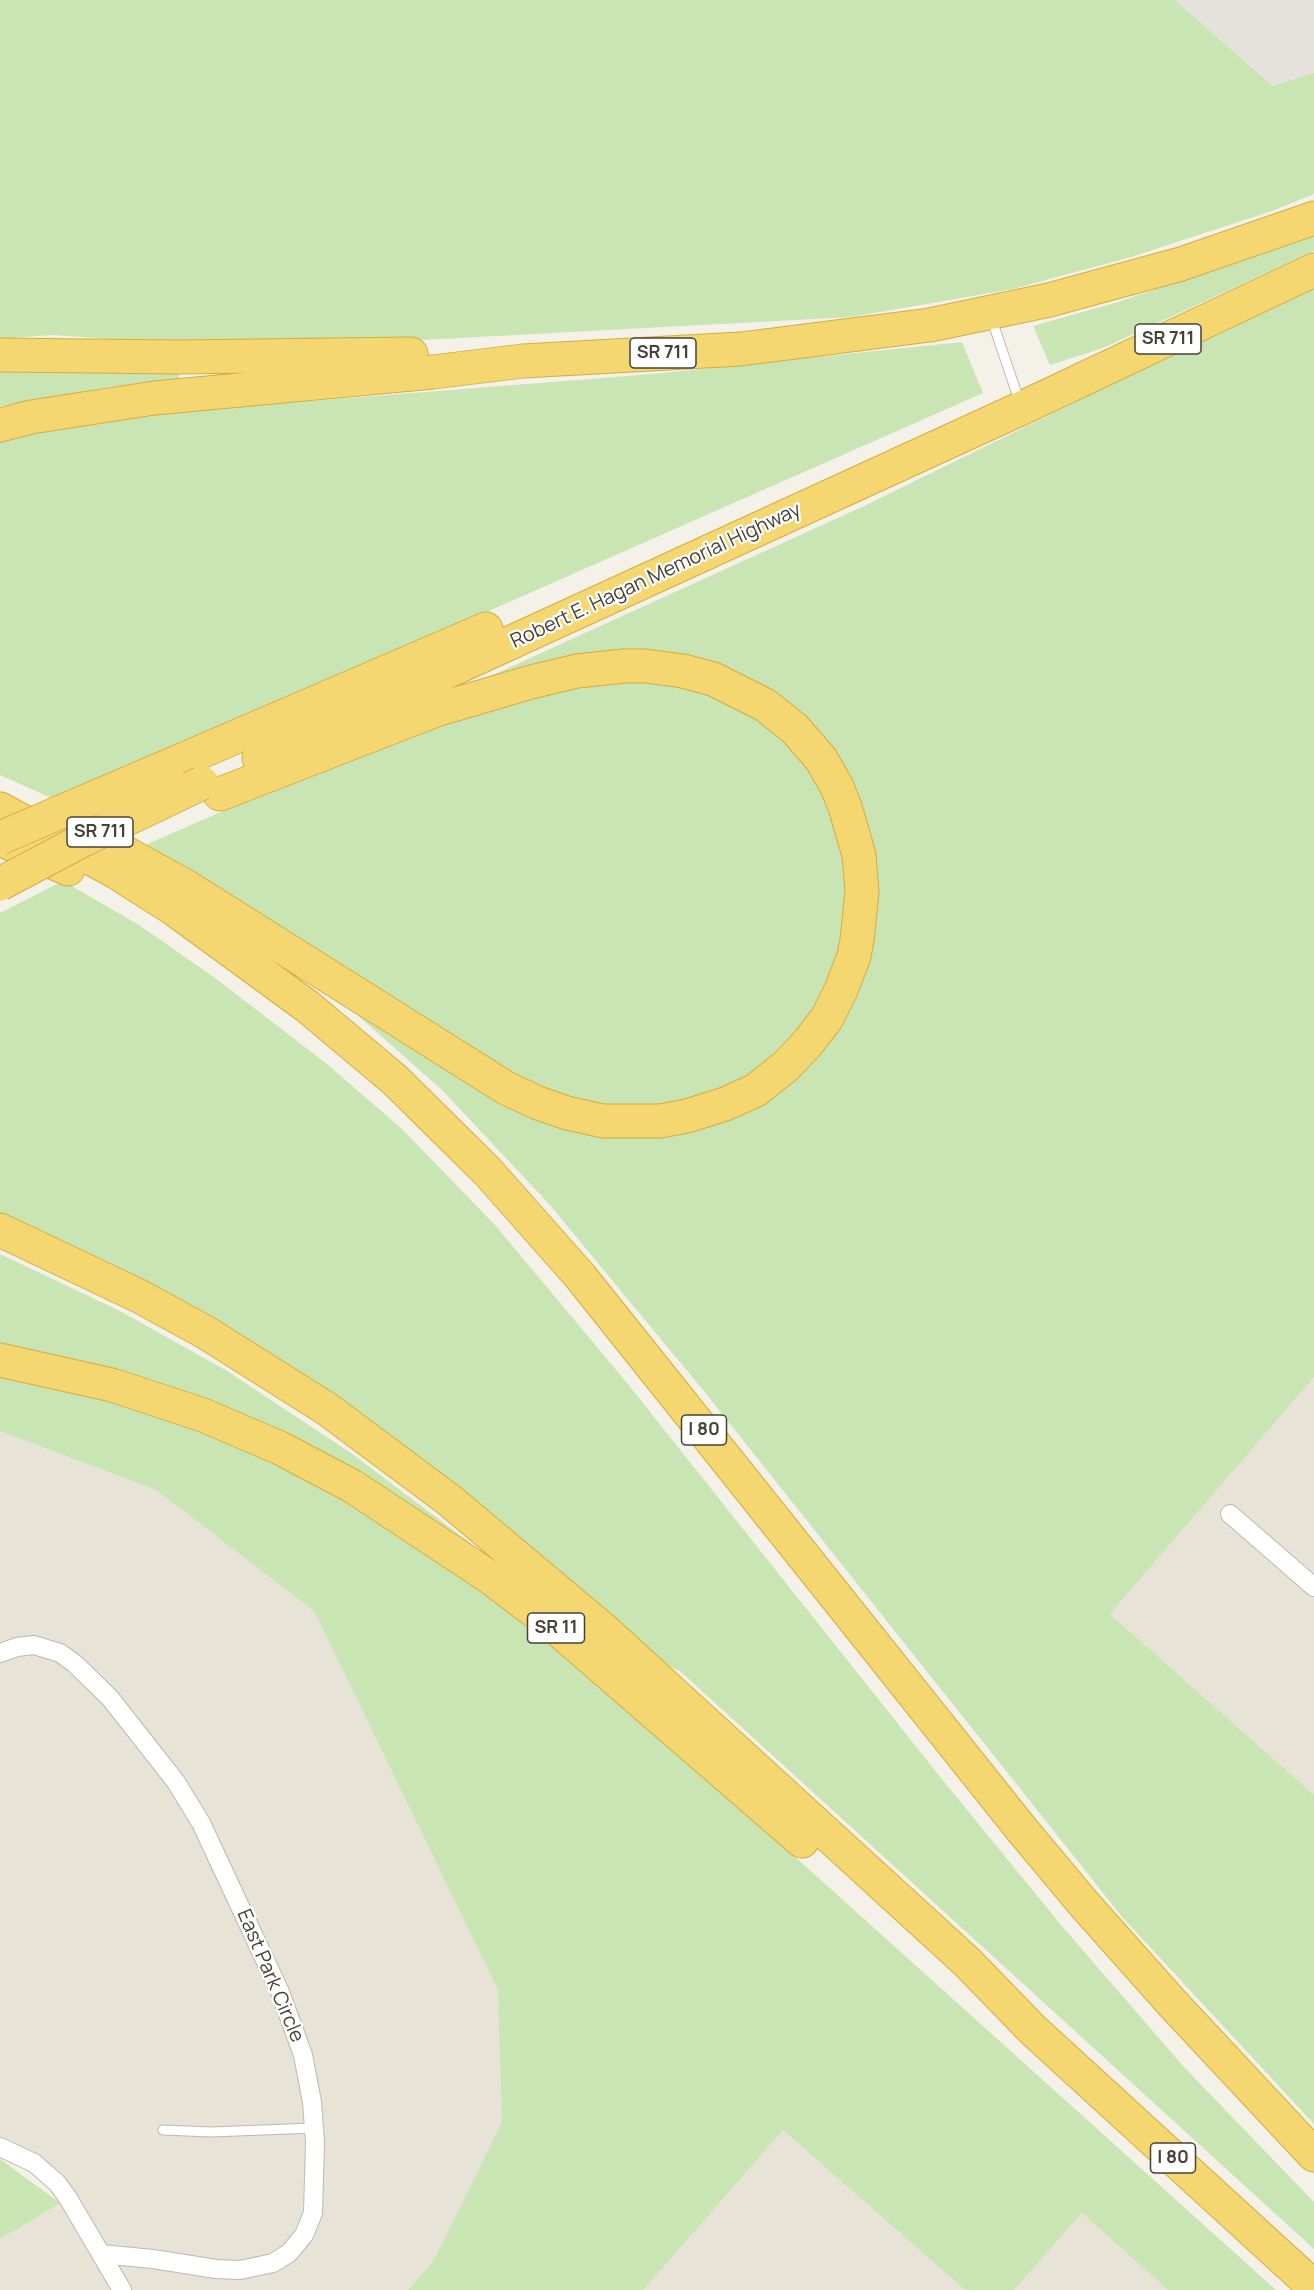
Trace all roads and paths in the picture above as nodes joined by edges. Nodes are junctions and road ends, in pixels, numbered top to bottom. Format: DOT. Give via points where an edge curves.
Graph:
graph roads {
  1 [pos="1314,218"];
  2 [pos="1314,270"];
  3 [pos="990,313"];
  4 [pos="0,355"];
  5 [pos="523,361"];
  6 [pos="1022,408"];
  7 [pos="0,425"];
  8 [pos="800,510"];
  9 [pos="0,789"];
  10 [pos="211,789"];
  11 [pos="0,809"];
  12 [pos="0,838"];
  13 [pos="0,884"];
  14 [pos="0,1230"];
  15 [pos="0,1360"];
  16 [pos="1230,1514"];
  17 [pos="1314,1587"];
  18 [pos="0,1653"];
  19 [pos="1033,2030"];
  20 [pos="314,2128"];
  21 [pos="163,2130"];
  22 [pos="0,2147"];
  23 [pos="1314,2155"];
  24 [pos="1314,2179"];
  25 [pos="102,2254"];
  26 [pos="1314,2287"];
  27 [pos="122,2290"];
  1 -- 3 [label="highway, SR 711" via="1181,264"];
  2 -- 6 [label="highway, Robert E. Hagan Memorial Highway / SR 711"];
  3 -- 5 [label="highway, SR 711" via="930,325 741,349"];
  3 -- 6 [label="lane"];
  4 -- 5 [label="highway" via="484,354"];
  5 -- 7 [label="highway, SR 711" via="154,398"];
  6 -- 8 [label="highway, Robert E. Hagan Memorial Highway / SR 711"];
  8 -- 10 [label="highway, Robert E. Hagan Memorial Highway / SR 711"];
  8 -- 12 [label="highway, bridge" via="692,541"];
  9 -- 10 [label="highway" via="187,888 506,1088 567,1113 603,1121 660,1121 687,1116 756,1090 786,1066 827,1018 854,956 862,892 858,855 837,788 821,759 795,729 765,705 720,682 683,671 624,666 577,671 531,682 436,710"];
  10 -- 13 [label="highway, Robert E. Hagan Memorial Highway / SR 711, bridge" via="84,840"];
  11 -- 23 [label="highway, I 80" via="116,872 174,909 308,1007 395,1080 488,1172 587,1285 1061,1877"];
  12 -- 24 [label="highway" via="73,871 164,922 233,969 334,1048 456,1162 597,1322 994,1820 1110,1959"];
  14 -- 19 [label="highway, I 80" via="140,1296 205,1332 327,1409 449,1500 605,1631 967,1962"];
  15 -- 19 [label="highway, SR 11" via="112,1384 203,1415 280,1448 393,1512 553,1625 955,1973"];
  16 -- 17 [label="street"];
  18 -- 20 [label="street, East Park Circle" via="34,1646 60,1653 75,1663 110,1698 177,1782 201,1823 290,2016 303,2055"];
  19 -- 26 [label="highway, I 80"];
  20 -- 21 [label="lane"];
  20 -- 25 [label="street, East Park Circle" via="314,2196 309,2227 289,2253 273,2263 240,2270 216,2269"];
  22 -- 25 [label="street" via="34,2163 57,2183"];
  25 -- 27 [label="street"];
}
